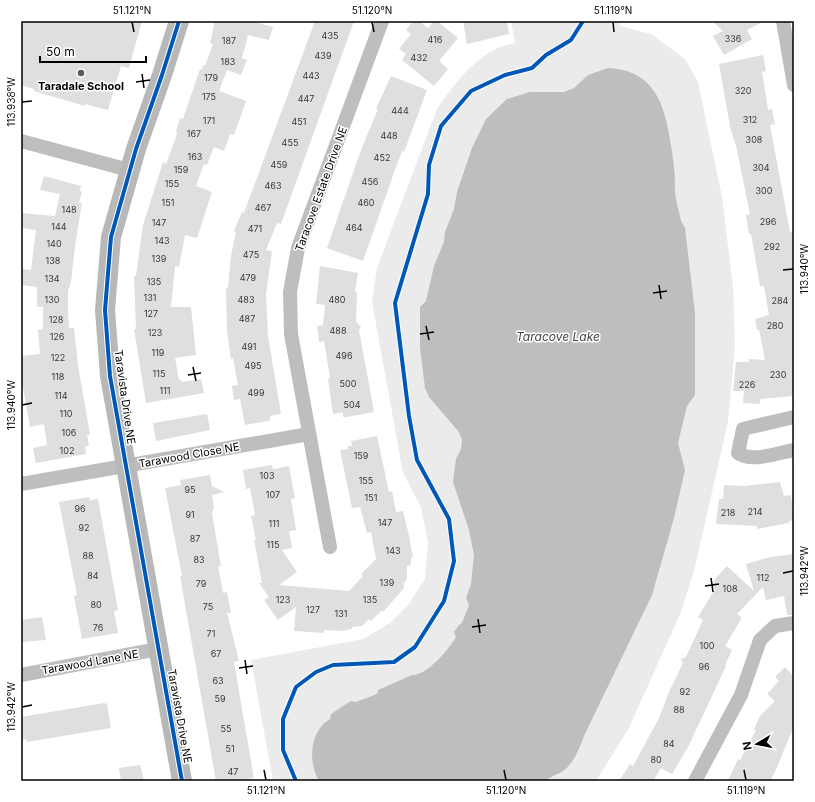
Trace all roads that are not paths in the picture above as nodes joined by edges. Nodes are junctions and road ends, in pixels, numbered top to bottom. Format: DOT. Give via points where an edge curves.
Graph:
graph roads {
  1 [pos="179,21"];
  2 [pos="382,21"];
  3 [pos="783,21"];
  4 [pos="794,85"];
  5 [pos="21,141"];
  6 [pos="129,170"];
  7 [pos="794,417"];
  8 [pos="309,434"];
  9 [pos="794,450"];
  10 [pos="126,466"];
  11 [pos="21,484"];
  12 [pos="330,547"];
  13 [pos="794,623"];
  14 [pos="158,649"];
  15 [pos="21,675"];
  16 [pos="182,781"];
  17 [pos="695,781"];
  1 -- 6 [label="street, Taravista Drive NE"];
  2 -- 8 [label="street, Taracove Estate Drive NE" via="298,248 290,292 291,334"];
  3 -- 4 [label="street"];
  5 -- 6 [label="street"];
  6 -- 10 [label="street, Taravista Drive NE" via="111,237 105,310 110,376"];
  7 -- 9 [label="street" via="743,429 738,453 752,457"];
  8 -- 10 [label="street, Tarawood Close NE"];
  8 -- 12 [label="street, Taracove Estate Drive NE"];
  10 -- 11 [label="street, Tarawood Close NE"];
  10 -- 14 [label="street, Taravista Drive NE"];
  13 -- 17 [label="street" via="775,626 760,640 741,696"];
  14 -- 15 [label="street, Tarawood Lane NE"];
  14 -- 16 [label="street, Taravista Drive NE"];
}
